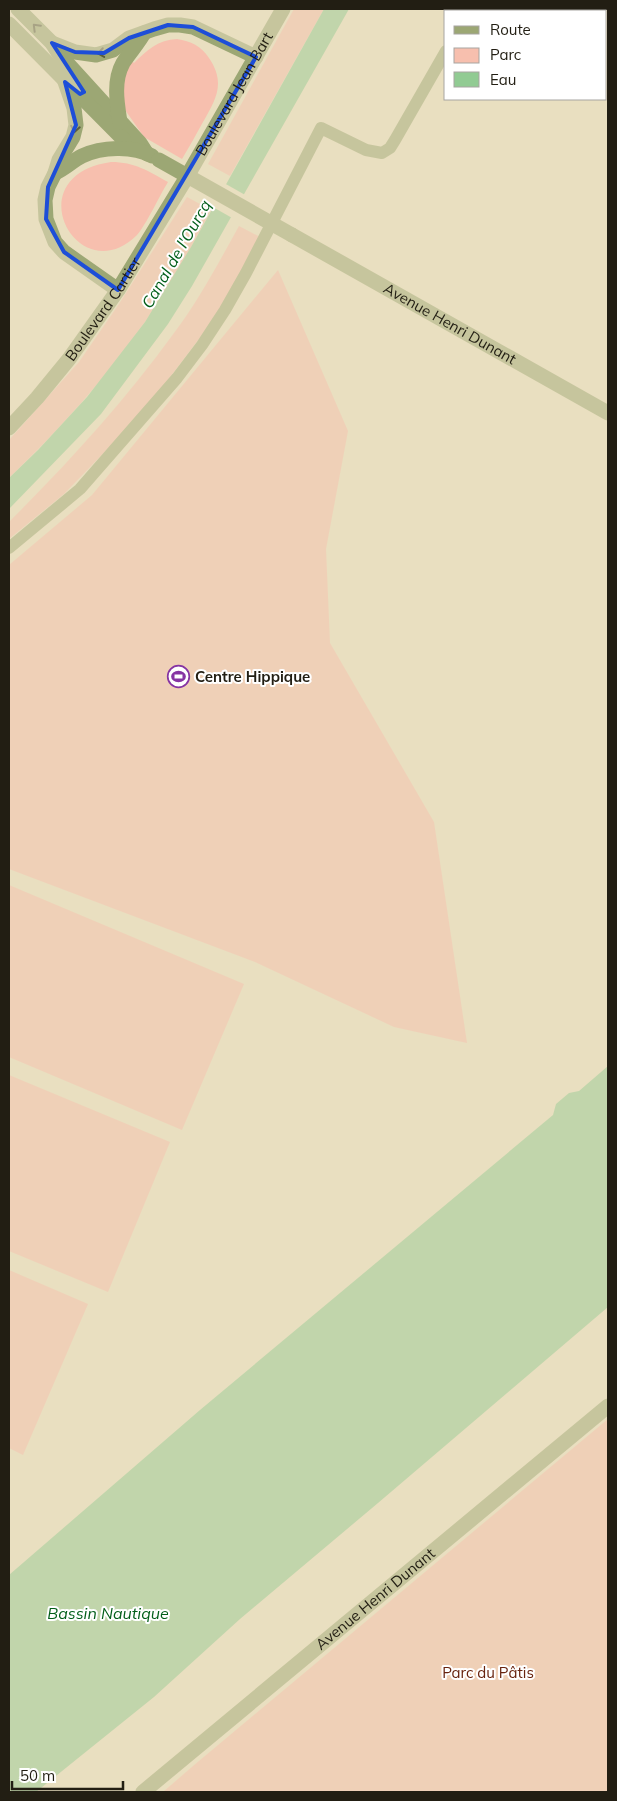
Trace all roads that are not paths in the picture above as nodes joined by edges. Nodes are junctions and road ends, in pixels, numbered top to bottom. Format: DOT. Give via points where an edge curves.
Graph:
graph roads {
  1 [pos="18,9"];
  2 [pos="283,9"];
  3 [pos="9,24"];
  4 [pos="144,33"];
  5 [pos="52,43"];
  6 [pos="444,54"];
  7 [pos="256,57"];
  8 [pos="65,82"];
  9 [pos="120,122"];
  10 [pos="146,155"];
  11 [pos="55,173"];
  12 [pos="185,180"];
  13 [pos="118,290"];
  14 [pos="608,413"];
  15 [pos="9,428"];
  16 [pos="9,548"];
  17 [pos="608,1406"];
  18 [pos="143,1792"];
  5 -- 1 [label="street, one-way"];
  2 -- 7 [label="street, Boulevard Jean Bart"];
  3 -- 8 [label="street"];
  4 -- 5 [label="street, one-way" via="129,38 113,50 96,55 75,52"];
  4 -- 7 [label="street" via="168,25 187,26"];
  4 -- 9 [label="street" via="119,74"];
  5 -- 9 [label="street"];
  6 -- 16 [label="street" via="390,148 382,152 366,150 321,128 225,310 176,378 80,489"];
  7 -- 12 [label="street, Boulevard Jean Bart"];
  8 -- 10 [label="street"];
  8 -- 11 [label="street, one-way" via="76,125 74,137 59,160"];
  9 -- 10 [label="street" via="140,143"];
  10 -- 11 [label="street" via="101,150 74,160"];
  10 -- 14 [label="street, Avenue Henri Dunant, bridge"];
  11 -- 13 [label="street" via="45,200 46,219 55,242"];
  12 -- 13 [label="street, Boulevard Cartier"];
  13 -- 15 [label="street, Boulevard Cartier" via="69,359"];
  17 -- 18 [label="street, Avenue Henri Dunant"];
}
